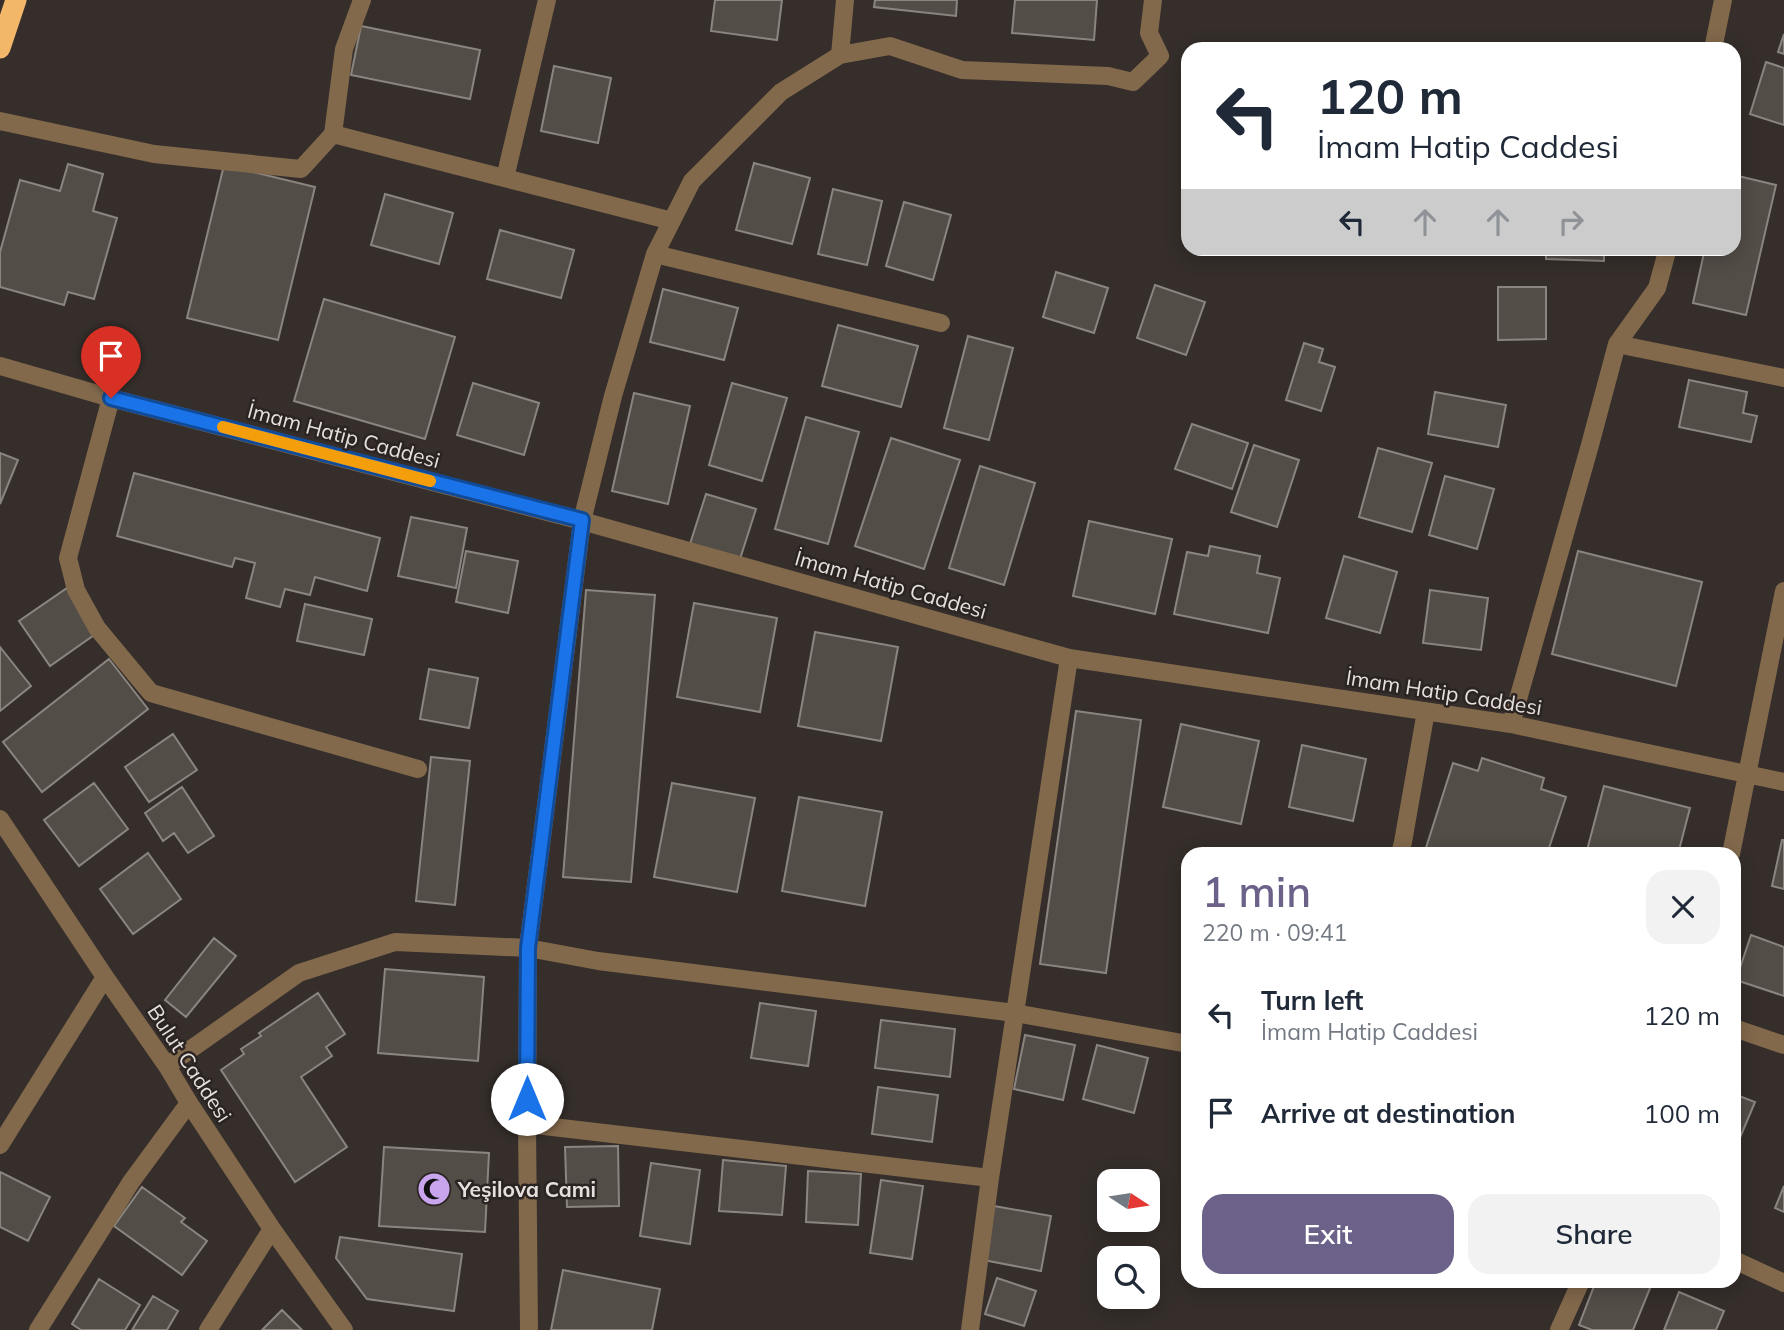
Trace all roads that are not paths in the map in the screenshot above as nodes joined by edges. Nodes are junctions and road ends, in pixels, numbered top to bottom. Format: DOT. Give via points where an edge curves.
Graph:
graph roads {
  1 [pos="16,0"];
  2 [pos="362,0"];
  3 [pos="547,0"];
  4 [pos="845,0"];
  5 [pos="1153,0"];
  6 [pos="1723,0"];
  7 [pos="1714,42"];
  8 [pos="0,48"];
  9 [pos="840,55"];
  10 [pos="0,121"];
  11 [pos="333,134"];
  12 [pos="505,178"];
  13 [pos="672,220"];
  14 [pos="655,254"];
  15 [pos="1666,256"];
  16 [pos="941,323"];
  17 [pos="1617,344"];
  18 [pos="0,366"];
  19 [pos="1784,379"];
  20 [pos="111,398"];
  21 [pos="582,520"];
  22 [pos="1784,591"];
  23 [pos="1069,658"];
  24 [pos="1426,711"];
  25 [pos="1511,724"];
  26 [pos="418,769"];
  27 [pos="1748,775"];
  28 [pos="1784,782"];
  29 [pos="0,820"];
  30 [pos="1402,847"];
  31 [pos="1733,847"];
  32 [pos="528,948"];
  33 [pos="105,977"];
  34 [pos="1015,1013"];
  35 [pos="1741,1030"];
  36 [pos="1181,1043"];
  37 [pos="1784,1045"];
  38 [pos="167,1066"];
  39 [pos="188,1103"];
  40 [pos="527,1124"];
  41 [pos="0,1145"];
  42 [pos="990,1178"];
  43 [pos="272,1229"];
  44 [pos="1741,1263"];
  45 [pos="1784,1283"];
  46 [pos="1578,1288"];
  47 [pos="38,1330"];
  48 [pos="208,1330"];
  49 [pos="344,1330"];
  50 [pos="529,1330"];
  51 [pos="970,1330"];
  52 [pos="1559,1330"];
  1 -- 8 [label="highway"];
  2 -- 11 [label="street" via="344,49"];
  3 -- 12 [label="street"];
  4 -- 9 [label="street"];
  5 -- 9 [label="street" via="1149,33 1160,56 1133,82 1108,76 962,70 890,46"];
  6 -- 7 [label="street"];
  9 -- 13 [label="street" via="781,92 692,181"];
  10 -- 11 [label="street" via="154,154 302,169"];
  11 -- 12 [label="street"];
  12 -- 13 [label="street"];
  13 -- 14 [label="street"];
  14 -- 16 [label="street"];
  14 -- 21 [label="street"];
  15 -- 17 [label="street" via="1657,288"];
  17 -- 19 [label="street"];
  17 -- 25 [label="street"];
  18 -- 20 [label="street, İmam Hatip Caddesi"];
  20 -- 21 [label="street, İmam Hatip Caddesi"];
  20 -- 26 [label="street" via="68,558 76,590 97,628 152,693"];
  21 -- 23 [label="street, İmam Hatip Caddesi"];
  21 -- 32 [label="street"];
  22 -- 27 [label="street"];
  23 -- 24 [label="street, İmam Hatip Caddesi"];
  23 -- 34 [label="street"];
  24 -- 25 [label="street, İmam Hatip Caddesi"];
  24 -- 30 [label="street"];
  25 -- 27 [label="street, İmam Hatip Caddesi"];
  27 -- 28 [label="street, İmam Hatip Caddesi"];
  27 -- 31 [label="street"];
  29 -- 33 [label="street, Bulut Caddesi"];
  32 -- 34 [label="street" via="598,961"];
  32 -- 38 [label="street" via="395,942 299,973"];
  32 -- 40 [label="street"];
  33 -- 38 [label="street, Bulut Caddesi"];
  33 -- 41 [label="street"];
  34 -- 36 [label="street"];
  34 -- 42 [label="street"];
  35 -- 37 [label="street"];
  38 -- 39 [label="street, Bulut Caddesi"];
  39 -- 43 [label="street, Bulut Caddesi"];
  39 -- 47 [label="street" via="131,1182"];
  40 -- 42 [label="street"];
  40 -- 50 [label="street"];
  42 -- 51 [label="street"];
  43 -- 48 [label="street"];
  43 -- 49 [label="street, Bulut Caddesi"];
  44 -- 45 [label="street"];
  46 -- 52 [label="street"];
}
